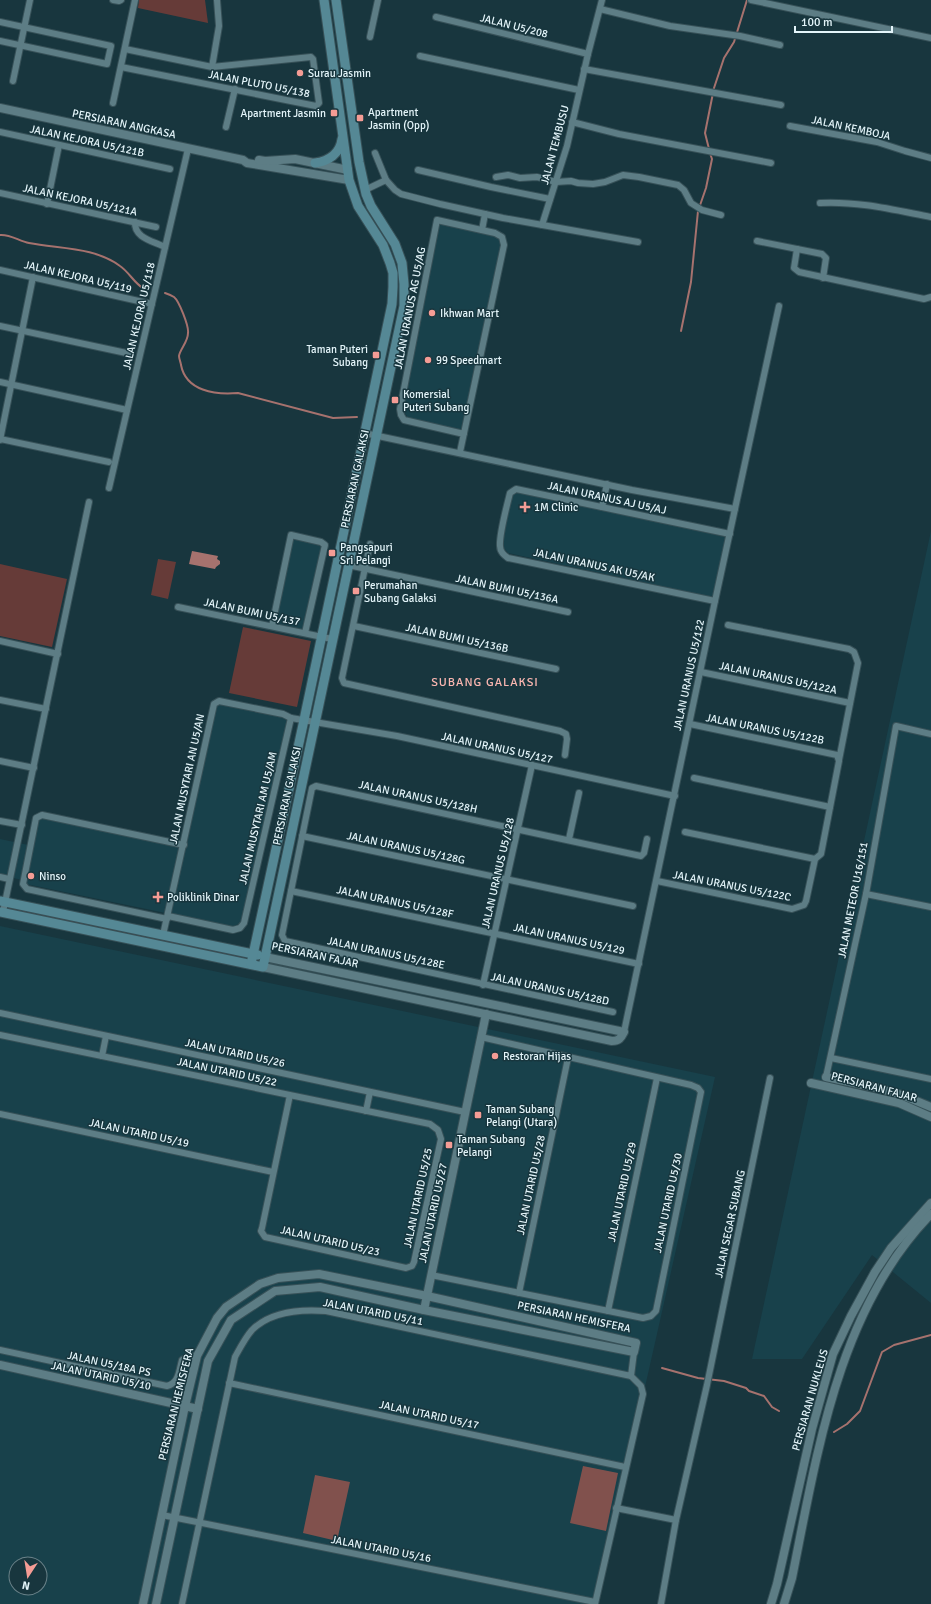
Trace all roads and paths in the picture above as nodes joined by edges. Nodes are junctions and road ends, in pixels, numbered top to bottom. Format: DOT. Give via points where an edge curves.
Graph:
graph roads {
  1 [pos="30,0"];
  2 [pos="113,0"];
  3 [pos="121,0"];
  4 [pos="135,0"];
  5 [pos="217,0"];
  6 [pos="324,0"];
  7 [pos="336,0"];
  8 [pos="378,0"];
  9 [pos="602,0"];
  10 [pos="753,1"];
  11 [pos="600,9"];
  12 [pos="436,17"];
  13 [pos="0,22"];
  14 [pos="24,27"];
  15 [pos="370,37"];
  16 [pos="931,38"];
  17 [pos="0,41"];
  18 [pos="780,45"];
  19 [pos="20,46"];
  20 [pos="125,49"];
  21 [pos="588,54"];
  22 [pos="420,56"];
  23 [pos="121,67"];
  24 [pos="212,67"];
  25 [pos="584,69"];
  26 [pos="13,81"];
  27 [pos="235,89"];
  28 [pos="579,90"];
  29 [pos="113,103"];
  30 [pos="781,105"];
  31 [pos="0,108"];
  32 [pos="572,122"];
  33 [pos="790,126"];
  34 [pos="226,127"];
  35 [pos="0,132"];
  36 [pos="342,136"];
  37 [pos="355,137"];
  38 [pos="59,145"];
  39 [pos="188,149"];
  40 [pos="374,152"];
  41 [pos="931,158"];
  42 [pos="243,160"];
  43 [pos="315,163"];
  44 [pos="771,163"];
  45 [pos="170,169"];
  46 [pos="418,170"];
  47 [pos="350,175"];
  48 [pos="496,178"];
  49 [pos="386,180"];
  50 [pos="556,182"];
  51 [pos="365,190"];
  52 [pos="0,193"];
  53 [pos="550,199"];
  54 [pos="820,203"];
  55 [pos="47,204"];
  56 [pos="371,206"];
  57 [pos="485,214"];
  58 [pos="721,215"];
  59 [pos="931,216"];
  60 [pos="135,222"];
  61 [pos="542,226"];
  62 [pos="156,227"];
  63 [pos="482,230"];
  64 [pos="757,241"];
  65 [pos="638,242"];
  66 [pos="165,247"];
  67 [pos="797,250"];
  68 [pos="0,270"];
  69 [pos="33,277"];
  70 [pos="822,278"];
  71 [pos="931,297"];
  72 [pos="152,304"];
  73 [pos="779,306"];
  74 [pos="0,326"];
  75 [pos="22,330"];
  76 [pos="131,354"];
  77 [pos="0,382"];
  78 [pos="12,384"];
  79 [pos="127,410"];
  80 [pos="364,432"];
  81 [pos="464,434"];
  82 [pos="376,435"];
  83 [pos="0,439"];
  84 [pos="460,452"];
  85 [pos="108,462"];
  86 [pos="607,484"];
  87 [pos="109,488"];
  88 [pos="89,502"];
  89 [pos="602,507"];
  90 [pos="735,509"];
  91 [pos="504,521"];
  92 [pos="730,534"];
  93 [pos="370,544"];
  94 [pos="348,565"];
  95 [pos="366,569"];
  96 [pos="715,600"];
  97 [pos="178,607"];
  98 [pos="568,612"];
  99 [pos="728,625"];
  100 [pos="272,626"];
  101 [pos="354,626"];
  102 [pos="305,633"];
  103 [pos="321,636"];
  104 [pos="332,639"];
  105 [pos="0,641"];
  106 [pos="58,654"];
  107 [pos="556,669"];
  108 [pos="701,672"];
  109 [pos="0,700"];
  110 [pos="850,703"];
  111 [pos="46,709"];
  112 [pos="291,718"];
  113 [pos="304,720"];
  114 [pos="315,723"];
  115 [pos="690,724"];
  116 [pos="931,734"];
  117 [pos="565,755"];
  118 [pos="838,758"];
  119 [pos="0,761"];
  120 [pos="532,765"];
  121 [pos="34,768"];
  122 [pos="694,778"];
  123 [pos="580,793"];
  124 [pos="675,796"];
  125 [pos="830,807"];
  126 [pos="0,821"];
  127 [pos="22,825"];
  128 [pos="518,828"];
  129 [pos="685,832"];
  130 [pos="302,836"];
  131 [pos="647,839"];
  132 [pos="569,840"];
  133 [pos="184,845"];
  134 [pos="815,859"];
  135 [pos="0,877"];
  136 [pos="9,879"];
  137 [pos="506,880"];
  138 [pos="657,882"];
  139 [pos="291,891"];
  140 [pos="866,894"];
  141 [pos="2,902"];
  142 [pos="804,905"];
  143 [pos="633,906"];
  144 [pos="931,907"];
  145 [pos="1,912"];
  146 [pos="168,917"];
  147 [pos="494,934"];
  148 [pos="163,935"];
  149 [pos="253,954"];
  150 [pos="265,957"];
  151 [pos="251,964"];
  152 [pos="639,964"];
  153 [pos="263,967"];
  154 [pos="483,985"];
  155 [pos="415,988"];
  156 [pos="613,1012"];
  157 [pos="0,1013"];
  158 [pos="486,1014"];
  159 [pos="558,1018"];
  160 [pos="624,1032"];
  161 [pos="0,1034"];
  162 [pos="106,1036"];
  163 [pos="481,1037"];
  164 [pos="102,1056"];
  165 [pos="568,1058"];
  166 [pos="831,1058"];
  167 [pos="826,1077"];
  168 [pos="657,1078"];
  169 [pos="770,1078"];
  170 [pos="931,1079"];
  171 [pos="811,1083"];
  172 [pos="370,1092"];
  173 [pos="290,1095"];
  174 [pos="931,1107"];
  175 [pos="366,1111"];
  176 [pos="465,1112"];
  177 [pos="0,1114"];
  178 [pos="931,1117"];
  179 [pos="441,1139"];
  180 [pos="273,1172"];
  181 [pos="931,1202"];
  182 [pos="931,1214"];
  183 [pos="414,1262"];
  184 [pos="431,1275"];
  185 [pos="519,1293"];
  186 [pos="426,1296"];
  187 [pos="424,1310"];
  188 [pos="608,1311"];
  189 [pos="656,1312"];
  190 [pos="0,1350"];
  191 [pos="634,1352"];
  192 [pos="196,1356"];
  193 [pos="0,1365"];
  194 [pos="631,1376"];
  195 [pos="229,1383"];
  196 [pos="184,1406"];
  197 [pos="198,1409"];
  198 [pos="625,1468"];
  199 [pos="616,1508"];
  200 [pos="162,1515"];
  201 [pos="174,1517"];
  202 [pos="676,1520"];
  203 [pos="199,1522"];
  204 [pos="595,1603"];
  205 [pos="143,1604"];
  206 [pos="156,1604"];
  207 [pos="182,1604"];
  208 [pos="661,1604"];
  209 [pos="771,1604"];
  210 [pos="784,1604"];
  1 -- 14 [label="street"];
  2 -- 3 [label="street"];
  4 -- 20 [label="street"];
  5 -- 24 [label="street, JALAN PLUTO U5/138" via="219,26"];
  6 -- 36 [label="main road, PERSIARAN GALAKSI"];
  7 -- 37 [label="main road, PERSIARAN GALAKSI"];
  8 -- 15 [label="street"];
  9 -- 11 [label="street, JALAN TEMBUSU"];
  10 -- 16 [label="street"];
  11 -- 18 [label="street" via="670,26 740,36"];
  11 -- 21 [label="street, JALAN TEMBUSU"];
  12 -- 21 [label="street, JALAN U5/208"];
  13 -- 14 [label="street"];
  14 -- 19 [label="street"];
  14 -- 19 [label="street" via="111,46 107,64"];
  17 -- 19 [label="street"];
  19 -- 26 [label="street"];
  20 -- 23 [label="street"];
  20 -- 24 [label="street, JALAN PLUTO U5/138"];
  21 -- 25 [label="street, JALAN TEMBUSU"];
  22 -- 28 [label="street"];
  23 -- 27 [label="street, JALAN PLUTO U5/138"];
  23 -- 29 [label="street"];
  24 -- 27 [label="street, JALAN PLUTO U5/138" via="311,57 318,103 316,106"];
  25 -- 28 [label="street, JALAN TEMBUSU"];
  25 -- 30 [label="street"];
  27 -- 34 [label="street"];
  28 -- 32 [label="street, JALAN TEMBUSU"];
  31 -- 39 [label="street, PERSIARAN ANGKASA"];
  32 -- 44 [label="street" via="620,134"];
  32 -- 50 [label="street, JALAN TEMBUSU"];
  33 -- 41 [label="street, JALAN KEMBOJA" via="877,142"];
  35 -- 38 [label="street, JALAN KEJORA U5/121B"];
  36 -- 43 [label="main road" via="334,155"];
  36 -- 47 [label="main road, PERSIARAN GALAKSI"];
  37 -- 47 [label="main road" via="352,142 354,167"];
  37 -- 51 [label="main road, PERSIARAN GALAKSI"];
  38 -- 45 [label="street, JALAN KEJORA U5/121B"];
  38 -- 55 [label="street"];
  39 -- 42 [label="street, PERSIARAN ANGKASA"];
  39 -- 66 [label="street, JALAN KEJORA U5/118"];
  40 -- 49 [label="street"];
  42 -- 43 [label="street, PERSIARAN ANGKASA" via="288,159"];
  42 -- 47 [label="street, PERSIARAN ANGKASA" via="247,163"];
  43 -- 47 [label="street, PERSIARAN ANGKASA"];
  46 -- 53 [label="street"];
  47 -- 56 [label="main road" via="362,198"];
  47 -- 80 [label="main road, PERSIARAN GALAKSI" via="358,206 383,245 393,273 394,287"];
  48 -- 50 [label="street" via="536,177"];
  49 -- 51 [label="street"];
  49 -- 57 [label="street" via="401,194"];
  50 -- 53 [label="street, JALAN TEMBUSU"];
  50 -- 58 [label="street" via="593,184 623,175 639,177 678,185 695,206"];
  51 -- 56 [label="main road, PERSIARAN GALAKSI"];
  52 -- 55 [label="street, JALAN KEJORA U5/121A"];
  53 -- 61 [label="street, JALAN TEMBUSU"];
  54 -- 59 [label="street" via="849,202"];
  55 -- 60 [label="street, JALAN KEJORA U5/121A"];
  56 -- 82 [label="main road, PERSIARAN GALAKSI" via="395,244 402,263 404,284 404,306"];
  57 -- 61 [label="street"];
  57 -- 63 [label="street"];
  60 -- 62 [label="street, JALAN KEJORA U5/121A"];
  60 -- 66 [label="street" via="139,234"];
  61 -- 65 [label="street"];
  63 -- 81 [label="street" via="495,232 502,237 504,245"];
  63 -- 81 [label="street, JALAN URANUS AG U5/AG" via="437,220 400,409 404,420"];
  64 -- 67 [label="street"];
  66 -- 72 [label="street, JALAN KEJORA U5/118"];
  67 -- 70 [label="street" via="794,268 796,271"];
  67 -- 70 [label="street" via="817,252 825,256 826,264"];
  68 -- 69 [label="street, JALAN KEJORA U5/119"];
  69 -- 72 [label="street, JALAN KEJORA U5/119"];
  69 -- 75 [label="street"];
  70 -- 71 [label="street" via="924,299"];
  72 -- 79 [label="street, JALAN KEJORA U5/118"];
  73 -- 90 [label="street, JALAN URANUS U5/122"];
  74 -- 75 [label="street"];
  75 -- 76 [label="street"];
  75 -- 78 [label="street"];
  77 -- 78 [label="street"];
  78 -- 79 [label="street"];
  78 -- 83 [label="street"];
  79 -- 87 [label="street, JALAN KEJORA U5/118"];
  80 -- 82 [label="street"];
  80 -- 103 [label="main road, PERSIARAN GALAKSI"];
  81 -- 84 [label="street"];
  82 -- 84 [label="street"];
  82 -- 94 [label="main road, PERSIARAN GALAKSI"];
  83 -- 85 [label="street"];
  84 -- 86 [label="street"];
  86 -- 89 [label="street"];
  86 -- 90 [label="street"];
  88 -- 106 [label="street"];
  89 -- 91 [label="street, JALAN URANUS AJ U5/AJ" via="516,488 510,493"];
  89 -- 92 [label="street, JALAN URANUS AJ U5/AJ"];
  90 -- 92 [label="street, JALAN URANUS U5/122"];
  91 -- 96 [label="street, JALAN URANUS AK U5/AK" via="499,545 508,558"];
  92 -- 96 [label="street, JALAN URANUS U5/122"];
  93 -- 95 [label="street"];
  94 -- 95 [label="street, JALAN BUMI U5/136A"];
  94 -- 104 [label="main road, PERSIARAN GALAKSI"];
  95 -- 98 [label="street, JALAN BUMI U5/136A"];
  95 -- 101 [label="street"];
  96 -- 108 [label="street, JALAN URANUS U5/122"];
  97 -- 100 [label="street, JALAN BUMI U5/137"];
  99 -- 110 [label="street, JALAN URANUS U5/122A" via="854,652 858,663"];
  100 -- 102 [label="street, JALAN BUMI U5/137"];
  100 -- 102 [label="street" via="291,535 321,542 324,545"];
  101 -- 107 [label="street, JALAN BUMI U5/136B"];
  101 -- 117 [label="street" via="342,678 344,683 560,731 566,734"];
  102 -- 103 [label="street, JALAN BUMI U5/137"];
  103 -- 104 [label="street, JALAN BUMI U5/137"];
  103 -- 113 [label="main road, PERSIARAN GALAKSI"];
  104 -- 114 [label="main road, PERSIARAN GALAKSI"];
  105 -- 106 [label="street"];
  106 -- 111 [label="street"];
  108 -- 110 [label="street, JALAN URANUS U5/122A"];
  108 -- 115 [label="street, JALAN URANUS U5/122"];
  109 -- 111 [label="street"];
  110 -- 118 [label="street, JALAN URANUS U5/122A"];
  111 -- 121 [label="street"];
  112 -- 113 [label="street"];
  112 -- 133 [label="street, JALAN MUSYTARI AN U5/AN" via="283,714 219,702 214,704"];
  112 -- 146 [label="street, JALAN MUSYTARI AM U5/AM" via="244,923 240,928 233,930"];
  113 -- 114 [label="street, JALAN URANUS U5/127"];
  113 -- 149 [label="main road, PERSIARAN GALAKSI"];
  114 -- 120 [label="street, JALAN URANUS U5/127" via="397,736"];
  114 -- 150 [label="main road, PERSIARAN GALAKSI"];
  115 -- 118 [label="street, JALAN URANUS U5/122B" via="832,753"];
  115 -- 124 [label="street, JALAN URANUS U5/122"];
  116 -- 140 [label="street, JALAN METEOR U16/151" via="896,726"];
  118 -- 125 [label="street, JALAN URANUS U5/122A"];
  119 -- 121 [label="street"];
  120 -- 124 [label="street, JALAN URANUS U5/127"];
  120 -- 128 [label="street, JALAN URANUS U5/128"];
  121 -- 127 [label="street"];
  122 -- 125 [label="street"];
  123 -- 132 [label="street"];
  124 -- 138 [label="street, JALAN URANUS U5/122"];
  125 -- 134 [label="street, JALAN URANUS U5/122A" via="821,854"];
  126 -- 127 [label="street"];
  127 -- 136 [label="street"];
  128 -- 130 [label="street, JALAN URANUS U5/128H" via="313,786"];
  128 -- 132 [label="street, JALAN URANUS U5/128H"];
  128 -- 137 [label="street, JALAN URANUS U5/128"];
  129 -- 134 [label="street"];
  130 -- 137 [label="street, JALAN URANUS U5/128G"];
  130 -- 139 [label="street"];
  131 -- 132 [label="street, JALAN URANUS U5/128H" via="644,854 641,856"];
  133 -- 146 [label="street, JALAN MUSYTARI AN U5/AN"];
  133 -- 146 [label="street" via="42,815 36,818 23,884 27,889"];
  134 -- 142 [label="street, JALAN URANUS U5/122A"];
  135 -- 136 [label="street"];
  136 -- 141 [label="street"];
  137 -- 143 [label="street, JALAN URANUS U5/128G"];
  137 -- 147 [label="street, JALAN URANUS U5/128"];
  138 -- 142 [label="street, JALAN URANUS U5/122C" via="792,909"];
  138 -- 152 [label="street, JALAN URANUS U5/122"];
  139 -- 147 [label="street, JALAN URANUS U5/128F"];
  139 -- 154 [label="street, JALAN URANUS U5/128E" via="282,936 284,941"];
  140 -- 144 [label="street"];
  140 -- 166 [label="street, JALAN METEOR U16/151"];
  141 -- 145 [label="street"];
  141 -- 148 [label="main road, PERSIARAN FAJAR"];
  145 -- 151 [label="main road, PERSIARAN FAJAR"];
  146 -- 148 [label="street, JALAN MUSYTARI AN U5/AN"];
  147 -- 152 [label="street, JALAN URANUS U5/129"];
  147 -- 154 [label="street, JALAN URANUS U5/128"];
  148 -- 149 [label="main road, PERSIARAN FAJAR"];
  149 -- 150 [label="main road, PERSIARAN FAJAR"];
  149 -- 151 [label="main road, PERSIARAN GALAKSI"];
  150 -- 153 [label="main road, PERSIARAN GALAKSI"];
  150 -- 155 [label="street, PERSIARAN FAJAR"];
  151 -- 153 [label="main road, PERSIARAN FAJAR"];
  152 -- 160 [label="street, JALAN URANUS U5/122"];
  153 -- 158 [label="street, PERSIARAN FAJAR"];
  154 -- 156 [label="street, JALAN URANUS U5/128D"];
  155 -- 158 [label="street" via="476,1005"];
  155 -- 159 [label="street, PERSIARAN FAJAR"];
  157 -- 162 [label="street, JALAN UTARID U5/26"];
  158 -- 159 [label="street" via="493,1010"];
  158 -- 160 [label="street, PERSIARAN FAJAR" via="612,1041 618,1041"];
  158 -- 163 [label="street, JALAN UTARID U5/27"];
  159 -- 160 [label="street, PERSIARAN FAJAR"];
  161 -- 164 [label="street, JALAN UTARID U5/22"];
  162 -- 164 [label="street"];
  162 -- 172 [label="street, JALAN UTARID U5/26"];
  163 -- 165 [label="street"];
  163 -- 176 [label="street, JALAN UTARID U5/27"];
  164 -- 173 [label="street, JALAN UTARID U5/22"];
  165 -- 168 [label="street"];
  165 -- 185 [label="street, JALAN UTARID U5/28"];
  166 -- 167 [label="street, JALAN METEOR U16/151"];
  166 -- 170 [label="street"];
  167 -- 174 [label="street, PERSIARAN FAJAR" via="890,1091"];
  168 -- 188 [label="street, JALAN UTARID U5/29"];
  168 -- 189 [label="street, JALAN UTARID U5/30" via="698,1088 701,1098"];
  169 -- 202 [label="street, JALAN SEGAR SUBANG" via="707,1385"];
  171 -- 178 [label="street, PERSIARAN FAJAR" via="898,1103"];
  172 -- 175 [label="street"];
  172 -- 176 [label="street, JALAN UTARID U5/26"];
  173 -- 175 [label="street, JALAN UTARID U5/22"];
  173 -- 180 [label="street, JALAN UTARID U5/23"];
  175 -- 179 [label="street, JALAN UTARID U5/22" via="430,1124 438,1130"];
  176 -- 184 [label="street, JALAN UTARID U5/27"];
  177 -- 180 [label="street, JALAN UTARID U5/19"];
  179 -- 183 [label="street, JALAN UTARID U5/25"];
  180 -- 183 [label="street, JALAN UTARID U5/23" via="261,1231 265,1237 406,1268"];
  181 -- 209 [label="street, PERSIARAN NUKLEUS" via="891,1248 875,1272 833,1354 812,1429 778,1584"];
  182 -- 210 [label="street, PERSIARAN NUKLEUS" via="912,1233 888,1267 855,1332 842,1366 830,1404"];
  184 -- 185 [label="street, JALAN UTARID U5/27"];
  184 -- 186 [label="street, JALAN UTARID U5/27"];
  185 -- 188 [label="street, JALAN UTARID U5/27"];
  186 -- 187 [label="street, JALAN UTARID U5/27"];
  186 -- 191 [label="street, PERSIARAN HEMISFERA" via="634,1342"];
  186 -- 192 [label="street, PERSIARAN HEMISFERA" via="319,1274 278,1278 260,1284 226,1307"];
  187 -- 191 [label="street, PERSIARAN HEMISFERA"];
  187 -- 197 [label="street, PERSIARAN HEMISFERA" via="320,1287 275,1291 231,1320 208,1361"];
  188 -- 189 [label="street, JALAN UTARID U5/27" via="643,1318"];
  190 -- 192 [label="street, JALAN U5/18A PS" via="167,1386 176,1382 182,1360 188,1356"];
  191 -- 194 [label="street"];
  192 -- 196 [label="street, PERSIARAN HEMISFERA"];
  193 -- 196 [label="street, JALAN UTARID U5/10"];
  194 -- 195 [label="street, JALAN UTARID U5/11" via="326,1311 300,1310 275,1316 253,1330 236,1357"];
  194 -- 198 [label="street" via="641,1386 642,1394"];
  195 -- 198 [label="street, JALAN UTARID U5/17"];
  195 -- 203 [label="street, JALAN UTARID U5/11"];
  196 -- 197 [label="street, JALAN UTARID U5/10"];
  196 -- 200 [label="street, PERSIARAN HEMISFERA"];
  197 -- 201 [label="street, PERSIARAN HEMISFERA"];
  198 -- 199 [label="street"];
  199 -- 202 [label="street"];
  199 -- 204 [label="street"];
  200 -- 201 [label="street, JALAN UTARID U5/16"];
  200 -- 205 [label="street, PERSIARAN HEMISFERA"];
  201 -- 203 [label="street, JALAN UTARID U5/16"];
  201 -- 206 [label="street, PERSIARAN HEMISFERA"];
  202 -- 208 [label="street, JALAN SEGAR SUBANG"];
  203 -- 204 [label="street, JALAN UTARID U5/16"];
  203 -- 207 [label="street, JALAN UTARID U5/11"];
}
